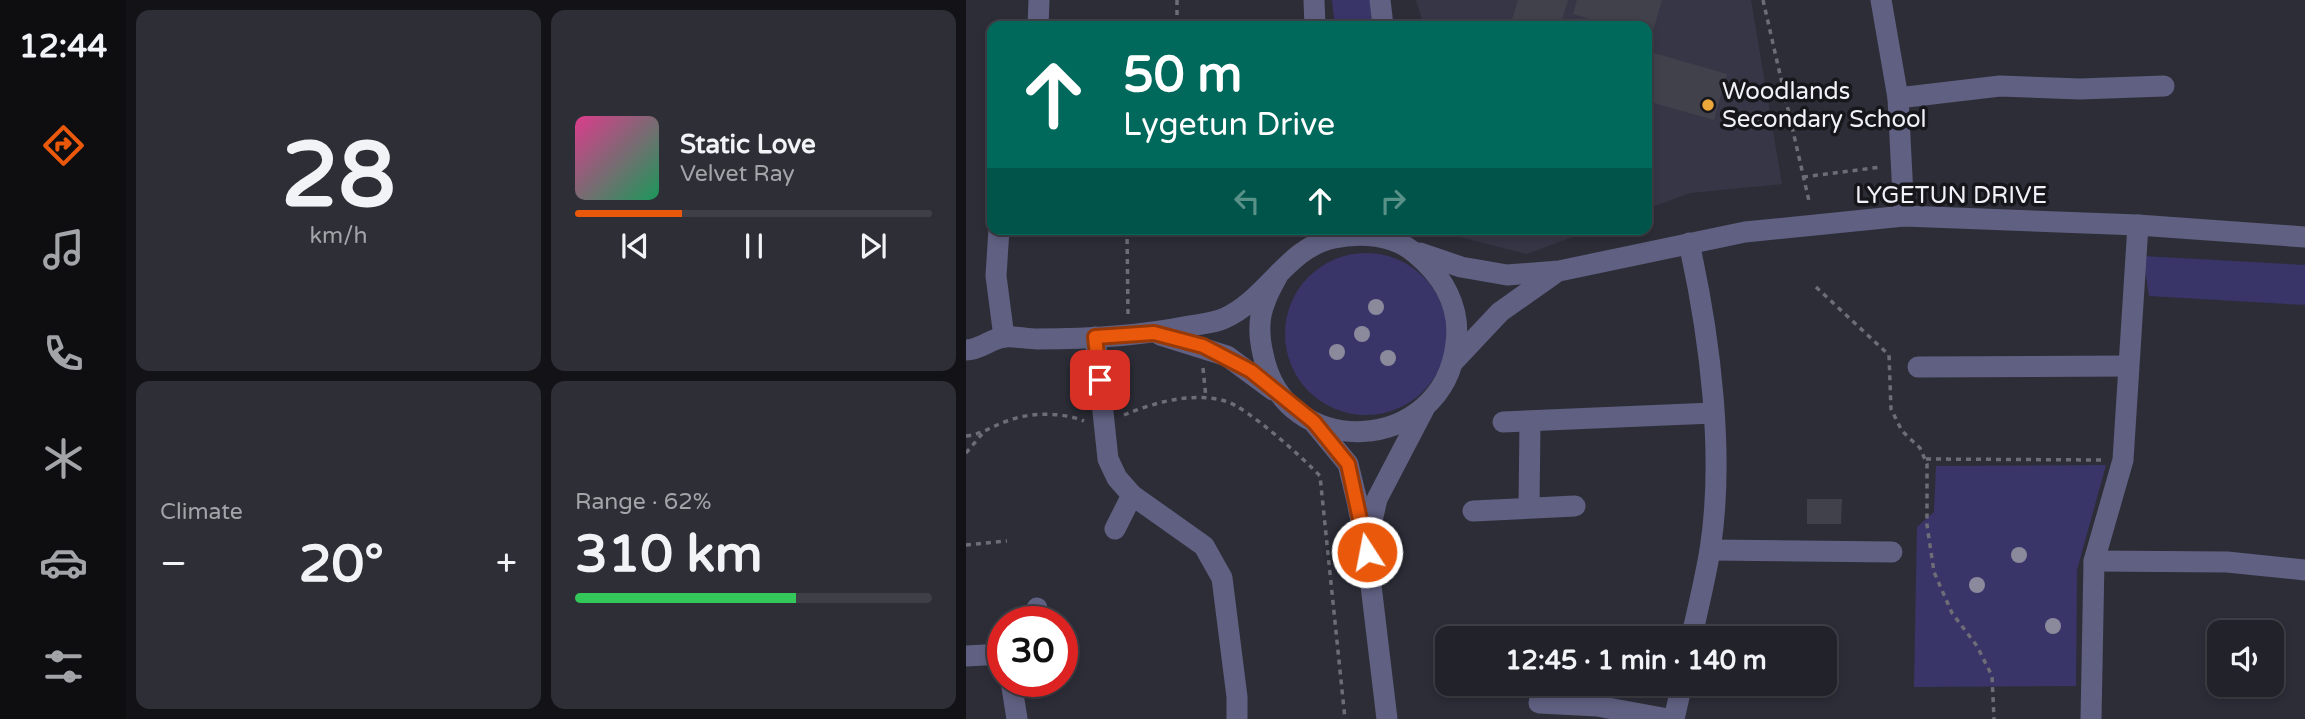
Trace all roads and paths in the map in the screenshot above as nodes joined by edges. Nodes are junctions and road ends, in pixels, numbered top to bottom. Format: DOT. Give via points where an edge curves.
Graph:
graph roads {
  1 [pos="1039,0"];
  2 [pos="1177,0"];
  3 [pos="1314,0"];
  4 [pos="1380,0"];
  5 [pos="1763,0"];
  6 [pos="1881,0"];
  7 [pos="1038,21"];
  8 [pos="1177,21"];
  9 [pos="1315,21"];
  10 [pos="1382,21"];
  11 [pos="2164,86"];
  12 [pos="1898,98"];
  13 [pos="1900,164"];
  14 [pos="1803,177"];
  15 [pos="1809,201"];
  16 [pos="1904,216"];
  17 [pos="2138,225"];
  18 [pos="999,235"];
  19 [pos="1127,235"];
  20 [pos="1361,235"];
  21 [pos="1387,235"];
  22 [pos="2305,237"];
  23 [pos="1308,239"];
  24 [pos="1689,243"];
  25 [pos="1412,250"];
  26 [pos="1559,271"];
  27 [pos="1279,274"];
  28 [pos="1816,287"];
  29 [pos="1154,333"];
  30 [pos="1128,335"];
  31 [pos="1004,337"];
  32 [pos="1095,337"];
  33 [pos="966,350"];
  34 [pos="1202,357"];
  35 [pos="1454,361"];
  36 [pos="2128,366"];
  37 [pos="1918,367"];
  38 [pos="1206,398"];
  39 [pos="1283,398"];
  40 [pos="1424,409"];
  41 [pos="1713,413"];
  42 [pos="1314,422"];
  43 [pos="1503,422"];
  44 [pos="1530,422"];
  45 [pos="1105,426"];
  46 [pos="982,434"];
  47 [pos="966,436"];
  48 [pos="966,453"];
  49 [pos="1925,459"];
  50 [pos="2123,460"];
  51 [pos="1132,495"];
  52 [pos="1575,506"];
  53 [pos="1529,507"];
  54 [pos="1473,511"];
  55 [pos="1115,529"];
  56 [pos="1007,541"];
  57 [pos="966,545"];
  58 [pos="1710,550"];
  59 [pos="1367,552"];
  60 [pos="1892,552"];
  61 [pos="2094,561"];
  62 [pos="2305,570"];
  63 [pos="1694,626"];
  64 [pos="987,655"];
  65 [pos="966,656"];
  66 [pos="1679,696"];
  67 [pos="1014,697"];
  68 [pos="1539,703"];
  69 [pos="1017,719"];
  70 [pos="1237,719"];
  71 [pos="1345,719"];
  72 [pos="1387,719"];
  73 [pos="1668,719"];
  74 [pos="1674,719"];
  75 [pos="1994,719"];
  76 [pos="2091,719"];
  1 -- 7 [label="street"];
  2 -- 8 [label="path"];
  3 -- 9 [label="street"];
  4 -- 10 [label="street"];
  5 -- 14 [label="path"];
  6 -- 12 [label="street"];
  11 -- 12 [label="street" via="2000,86"];
  12 -- 13 [label="street"];
  13 -- 14 [label="path"];
  13 -- 16 [label="street"];
  14 -- 15 [label="path"];
  16 -- 17 [label="street, LYGETUN DRIVE"];
  16 -- 24 [label="street, LYGETUN DRIVE" via="1757,230"];
  17 -- 22 [label="street, LYGETUN DRIVE"];
  17 -- 36 [label="street"];
  18 -- 31 [label="street" via="996,276"];
  19 -- 30 [label="path"];
  20 -- 23 [label="street"];
  21 -- 25 [label="street"];
  23 -- 27 [label="street"];
  24 -- 26 [label="street, LYGETUN DRIVE"];
  24 -- 41 [label="street" via="1710,359"];
  25 -- 26 [label="street" via="1461,267 1507,275"];
  25 -- 35 [label="street" via="1436,272 1452,299 1458,330"];
  26 -- 35 [label="street" via="1500,312"];
  27 -- 29 [label="street" via="1248,306 1222,320"];
  27 -- 39 [label="street" via="1264,303 1259,337 1266,370"];
  28 -- 49 [label="path" via="1889,355 1891,409"];
  29 -- 30 [label="street"];
  29 -- 39 [label="street" via="1227,356"];
  30 -- 32 [label="street"];
  31 -- 32 [label="street"];
  31 -- 33 [label="street" via="978,350"];
  32 -- 45 [label="street"];
  34 -- 38 [label="path"];
  35 -- 40 [label="street" via="1442,387"];
  36 -- 37 [label="street"];
  36 -- 50 [label="street"];
  38 -- 45 [label="path" via="1154,403"];
  38 -- 71 [label="path" via="1229,402 1296,450 1320,476"];
  39 -- 42 [label="street"];
  40 -- 42 [label="street" via="1399,425 1371,432 1342,432"];
  40 -- 59 [label="street" via="1377,499"];
  41 -- 44 [label="street"];
  41 -- 58 [label="street" via="1715,503"];
  42 -- 59 [label="street" via="1348,464"];
  43 -- 44 [label="street"];
  44 -- 53 [label="street"];
  45 -- 46 [label="path" via="1065,413 1008,420"];
  45 -- 51 [label="street" via="1108,459"];
  46 -- 47 [label="path"];
  46 -- 48 [label="path"];
  49 -- 50 [label="path"];
  49 -- 75 [label="path" via="1934,572 1952,613 1992,676"];
  50 -- 61 [label="street"];
  51 -- 55 [label="street"];
  51 -- 70 [label="street" via="1188,533 1215,561 1222,578"];
  52 -- 53 [label="street"];
  53 -- 54 [label="street"];
  56 -- 57 [label="path"];
  58 -- 60 [label="street"];
  58 -- 63 [label="street"];
  59 -- 72 [label="street"];
  61 -- 62 [label="street" via="2227,562"];
  61 -- 76 [label="street"];
  64 -- 65 [label="street"];
  66 -- 74 [label="street"];
  67 -- 69 [label="street"];
  68 -- 73 [label="street" via="1597,706"];
}
